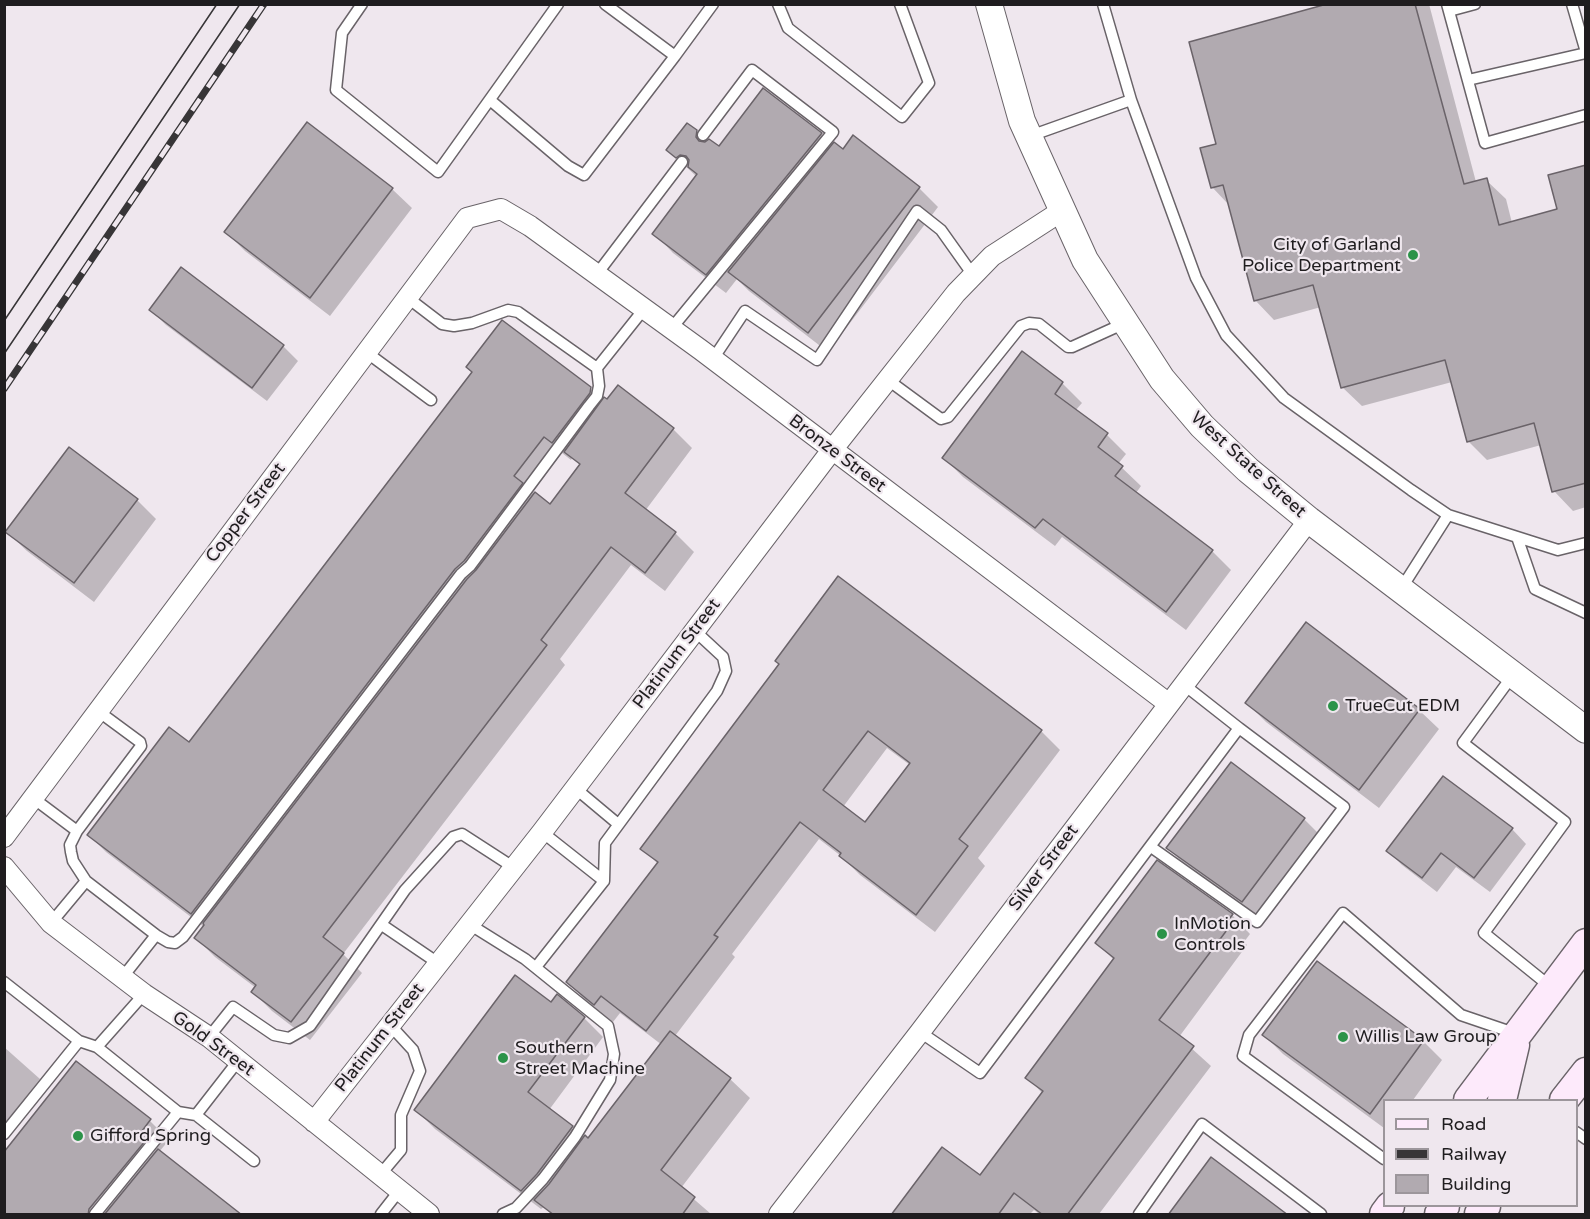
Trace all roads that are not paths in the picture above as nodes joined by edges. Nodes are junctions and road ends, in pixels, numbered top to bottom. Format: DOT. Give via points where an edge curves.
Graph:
graph roads {
  1 [pos="362,4"];
  2 [pos="558,4"];
  3 [pos="605,4"];
  4 [pos="713,4"];
  5 [pos="778,4"];
  6 [pos="900,4"];
  7 [pos="988,4"];
  8 [pos="1475,4"];
  9 [pos="1572,4"];
  10 [pos="1106,5"];
  11 [pos="1448,8"];
  12 [pos="1586,52"];
  13 [pos="675,56"];
  14 [pos="1468,80"];
  15 [pos="490,100"];
  16 [pos="1131,100"];
  17 [pos="1586,116"];
  18 [pos="703,135"];
  19 [pos="1029,136"];
  20 [pos="682,162"];
  21 [pos="501,209"];
  22 [pos="1063,210"];
  23 [pos="597,274"];
  24 [pos="973,275"];
  25 [pos="408,298"];
  26 [pos="644,309"];
  27 [pos="1125,323"];
  28 [pos="672,329"];
  29 [pos="366,352"];
  30 [pos="713,359"];
  31 [pos="597,368"];
  32 [pos="888,380"];
  33 [pos="431,400"];
  34 [pos="832,450"];
  35 [pos="1448,514"];
  36 [pos="1309,520"];
  37 [pos="1517,537"];
  38 [pos="1586,543"];
  39 [pos="1400,591"];
  40 [pos="1586,613"];
  41 [pos="695,631"];
  42 [pos="1513,675"];
  43 [pos="1183,684"];
  44 [pos="1169,704"];
  45 [pos="98,711"];
  46 [pos="1239,728"];
  47 [pos="1586,730"];
  48 [pos="575,788"];
  49 [pos="33,798"];
  50 [pos="618,824"];
  51 [pos="77,831"];
  52 [pos="542,832"];
  53 [pos="4,837"];
  54 [pos="1151,846"];
  55 [pos="513,867"];
  56 [pos="5,871"];
  57 [pos="86,881"];
  58 [pos="604,881"];
  59 [pos="51,923"];
  60 [pos="468,924"];
  61 [pos="382,925"];
  62 [pos="156,934"];
  63 [pos="1586,943"];
  64 [pos="438,963"];
  65 [pos="536,967"];
  66 [pos="122,978"];
  67 [pos="4,982"];
  68 [pos="1552,988"];
  69 [pos="144,994"];
  70 [pos="390,1025"];
  71 [pos="921,1032"];
  72 [pos="1518,1034"];
  73 [pos="209,1037"];
  74 [pos="79,1041"];
  75 [pos="97,1047"];
  76 [pos="238,1061"];
  77 [pos="1586,1072"];
  78 [pos="1469,1099"];
  79 [pos="1502,1099"];
  80 [pos="1566,1099"];
  81 [pos="178,1112"];
  82 [pos="196,1115"];
  83 [pos="314,1122"];
  84 [pos="4,1134"];
  85 [pos="1383,1158"];
  86 [pos="254,1161"];
  87 [pos="380,1175"];
  88 [pos="399,1191"];
  89 [pos="96,1215"];
  90 [pos="381,1215"];
  91 [pos="429,1215"];
  92 [pos="503,1215"];
  93 [pos="779,1215"];
  94 [pos="1139,1215"];
  95 [pos="1322,1215"];
  1 -- 15 [label="lane" via="342,33 336,90 438,172"];
  2 -- 15 [label="lane"];
  3 -- 13 [label="lane"];
  4 -- 13 [label="lane"];
  5 -- 6 [label="lane" via="788,28 902,117 929,83"];
  7 -- 19 [label="street, West State Street"];
  8 -- 11 [label="lane"];
  9 -- 12 [label="lane"];
  10 -- 16 [label="lane"];
  11 -- 14 [label="lane"];
  12 -- 14 [label="lane"];
  13 -- 15 [label="lane" via="584,175 567,166"];
  14 -- 17 [label="lane" via="1485,143"];
  16 -- 19 [label="lane"];
  16 -- 35 [label="lane" via="1196,278 1226,335 1284,399"];
  18 -- 28 [label="lane" via="752,70 833,132"];
  19 -- 22 [label="street, West State Street"];
  20 -- 23 [label="lane"];
  21 -- 23 [label="street, Bronze Street"];
  21 -- 25 [label="street, Copper Street" via="467,218"];
  22 -- 24 [label="street, Platinum Street" via="992,256"];
  22 -- 27 [label="street, West State Street" via="1085,260"];
  23 -- 26 [label="street, Bronze Street"];
  24 -- 30 [label="lane" via="941,230 917,211 817,360 745,311"];
  24 -- 32 [label="street, Platinum Street"];
  25 -- 29 [label="street, Copper Street"];
  25 -- 31 [label="lane" via="442,324 454,326 508,310 518,312"];
  26 -- 28 [label="street, Bronze Street"];
  26 -- 31 [label="lane"];
  27 -- 32 [label="lane" via="1072,347 1039,324 1021,326 948,417 941,419"];
  27 -- 36 [label="street, West State Street" via="1162,379 1202,426"];
  28 -- 30 [label="street, Bronze Street"];
  29 -- 33 [label="lane"];
  29 -- 45 [label="street, Copper Street"];
  30 -- 34 [label="street, Bronze Street"];
  31 -- 62 [label="lane" via="599,386 590,406 183,937 175,943"];
  32 -- 34 [label="street, Platinum Street"];
  34 -- 41 [label="street, Platinum Street"];
  34 -- 44 [label="street, Bronze Street"];
  35 -- 37 [label="lane"];
  35 -- 39 [label="lane"];
  36 -- 39 [label="street, West State Street"];
  36 -- 43 [label="street, Silver Street"];
  37 -- 38 [label="lane" via="1558,550"];
  37 -- 40 [label="lane" via="1535,589"];
  39 -- 42 [label="street, West State Street"];
  41 -- 48 [label="street, Platinum Street"];
  41 -- 50 [label="lane" via="723,657 726,671 717,691"];
  42 -- 47 [label="street, West State Street"];
  42 -- 68 [label="lane" via="1462,743 1565,822 1484,933"];
  43 -- 44 [label="street, Silver Street"];
  43 -- 46 [label="lane"];
  44 -- 71 [label="street, Silver Street"];
  45 -- 49 [label="street, Copper Street"];
  45 -- 51 [label="lane" via="141,746"];
  46 -- 54 [label="lane"];
  46 -- 54 [label="lane" via="1344,807 1257,922"];
  48 -- 50 [label="lane"];
  48 -- 52 [label="street, Platinum Street"];
  49 -- 51 [label="lane"];
  49 -- 53 [label="street, Copper Street"];
  50 -- 58 [label="lane" via="605,843"];
  51 -- 57 [label="lane" via="71,852"];
  52 -- 55 [label="street, Platinum Street"];
  52 -- 58 [label="lane"];
  54 -- 71 [label="lane" via="980,1073"];
  55 -- 60 [label="street, Platinum Street"];
  55 -- 61 [label="lane" via="462,834 453,837 405,890"];
  56 -- 59 [label="street, Gold Street"];
  57 -- 59 [label="lane"];
  57 -- 62 [label="lane"];
  58 -- 65 [label="lane"];
  59 -- 66 [label="street, Gold Street"];
  60 -- 64 [label="street, Platinum Street"];
  60 -- 65 [label="lane"];
  61 -- 64 [label="lane"];
  61 -- 73 [label="lane" via="310,1026 289,1038 274,1035 233,1007"];
  62 -- 66 [label="lane"];
  63 -- 68 [label="main road"];
  64 -- 70 [label="street, Platinum Street"];
  65 -- 92 [label="lane" via="608,1026 614,1054 610,1080 575,1137 543,1179 516,1208"];
  66 -- 69 [label="street, Gold Street"];
  67 -- 74 [label="lane"];
  68 -- 72 [label="main road"];
  69 -- 73 [label="street, Gold Street"];
  69 -- 75 [label="lane"];
  70 -- 83 [label="street, Platinum Street"];
  70 -- 87 [label="lane" via="413,1050 420,1071 401,1115 401,1150"];
  71 -- 93 [label="street, Silver Street"];
  72 -- 78 [label="main road"];
  72 -- 79 [label="main road"];
  72 -- 85 [label="lane" via="1461,1015 1343,913 1249,1035 1243,1056"];
  73 -- 76 [label="street, Gold Street"];
  74 -- 75 [label="lane"];
  74 -- 84 [label="lane"];
  75 -- 81 [label="lane"];
  76 -- 82 [label="lane"];
  76 -- 83 [label="street, Gold Street"];
  77 -- 80 [label="main road"];
  81 -- 82 [label="lane"];
  81 -- 89 [label="lane"];
  82 -- 86 [label="lane"];
  83 -- 87 [label="street, Gold Street"];
  87 -- 88 [label="street, Gold Street"];
  88 -- 90 [label="lane"];
  88 -- 91 [label="street, Gold Street"];
  94 -- 95 [label="lane" via="1202,1124"];
}
